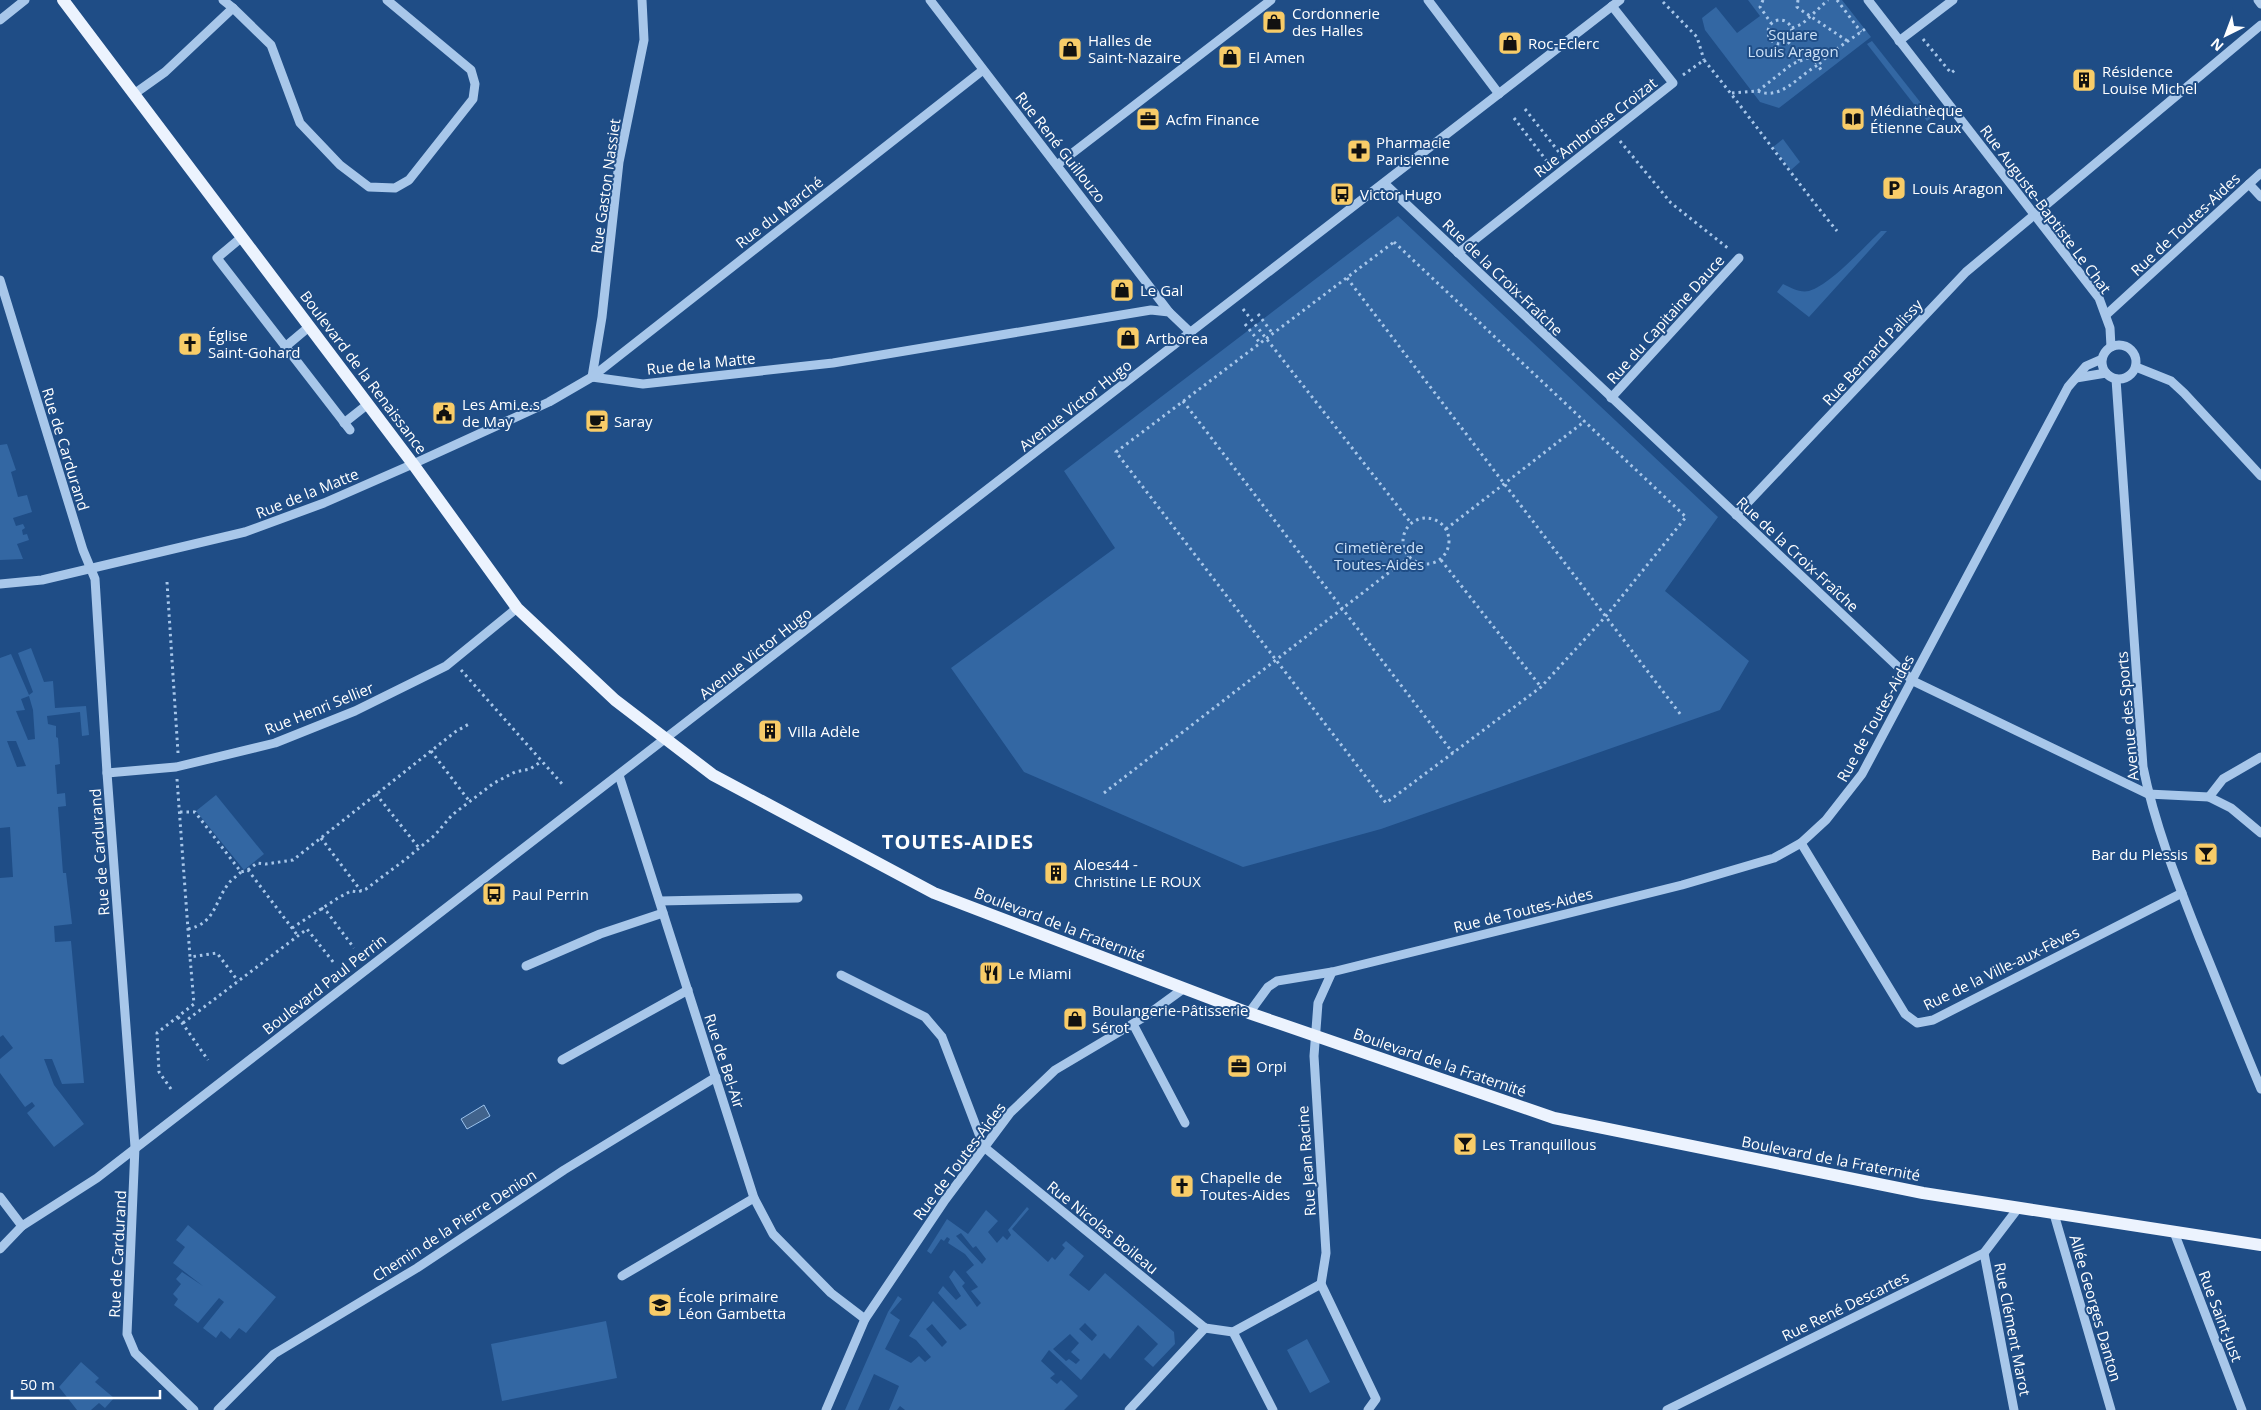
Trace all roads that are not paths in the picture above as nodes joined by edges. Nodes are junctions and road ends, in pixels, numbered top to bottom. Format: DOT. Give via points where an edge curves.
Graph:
graph roads {
  1 [pos="26,0"];
  2 [pos="63,0"];
  3 [pos="224,0"];
  4 [pos="387,0"];
  5 [pos="642,0"];
  6 [pos="930,0"];
  7 [pos="1271,0"];
  8 [pos="1428,0"];
  9 [pos="1868,0"];
  10 [pos="1953,0"];
  11 [pos="2258,0"];
  12 [pos="1616,3"];
  13 [pos="2261,4"];
  14 [pos="233,8"];
  15 [pos="0,20"];
  16 [pos="2261,25"];
  17 [pos="1899,41"];
  18 [pos="983,70"];
  19 [pos="134,94"];
  20 [pos="1500,94"];
  21 [pos="1057,165"];
  22 [pos="2261,173"];
  23 [pos="1384,182"];
  24 [pos="2249,184"];
  25 [pos="2261,197"];
  26 [pos="2035,216"];
  27 [pos="242,237"];
  28 [pos="1458,253"];
  29 [pos="1739,258"];
  30 [pos="0,280"];
  31 [pos="1169,312"];
  32 [pos="2106,315"];
  33 [pos="310,326"];
  34 [pos="1191,333"];
  35 [pos="285,346"];
  36 [pos="2111,347"];
  37 [pos="2102,359"];
  38 [pos="2136,367"];
  39 [pos="2106,373"];
  40 [pos="592,377"];
  41 [pos="2076,378"];
  42 [pos="2116,379"];
  43 [pos="1611,398"];
  44 [pos="368,404"];
  45 [pos="344,423"];
  46 [pos="350,430"];
  47 [pos="413,464"];
  48 [pos="2261,476"];
  49 [pos="1736,515"];
  50 [pos="90,567"];
  51 [pos="0,584"];
  52 [pos="517,608"];
  53 [pos="1913,680"];
  54 [pos="665,740"];
  55 [pos="2261,757"];
  56 [pos="107,773"];
  57 [pos="619,775"];
  58 [pos="2148,794"];
  59 [pos="2209,797"];
  60 [pos="2261,833"];
  61 [pos="1801,844"];
  62 [pos="2182,893"];
  63 [pos="798,898"];
  64 [pos="660,901"];
  65 [pos="663,913"];
  66 [pos="526,966"];
  67 [pos="1332,972"];
  68 [pos="841,975"];
  69 [pos="1183,989"];
  70 [pos="688,990"];
  71 [pos="1249,1013"];
  72 [pos="1133,1024"];
  73 [pos="1315,1037"];
  74 [pos="562,1060"];
  75 [pos="716,1077"];
  76 [pos="2261,1089"];
  77 [pos="1185,1123"];
  78 [pos="135,1147"];
  79 [pos="984,1147"];
  80 [pos="0,1197"];
  81 [pos="754,1198"];
  82 [pos="2019,1207"];
  83 [pos="2054,1214"];
  84 [pos="22,1226"];
  85 [pos="2174,1232"];
  86 [pos="2261,1245"];
  87 [pos="0,1249"];
  88 [pos="1984,1253"];
  89 [pos="622,1276"];
  90 [pos="1322,1284"];
  91 [pos="865,1319"];
  92 [pos="1205,1328"];
  93 [pos="1233,1332"];
  94 [pos="194,1410"];
  95 [pos="218,1410"];
  96 [pos="826,1410"];
  97 [pos="1129,1410"];
  98 [pos="1273,1410"];
  99 [pos="1368,1410"];
  100 [pos="1667,1410"];
  101 [pos="2014,1410"];
  102 [pos="2111,1410"];
  103 [pos="2242,1410"];
  1 -- 15 [label="street"];
  2 -- 19 [label="main road, Boulevard de la Renaissance"];
  3 -- 14 [label="street"];
  4 -- 14 [label="street" via="470,70 475,84 473,99 463,114 409,180 395,188 382,189 369,187 354,177 300,123 271,45"];
  5 -- 40 [label="street, Rue Gaston Nassiet" via="644,40 619,162 602,318"];
  6 -- 18 [label="street, Rue René Guillouzo"];
  7 -- 21 [label="street"];
  8 -- 20 [label="street"];
  9 -- 17 [label="street, Rue Auguste-Baptiste Le Chat"];
  10 -- 17 [label="street"];
  11 -- 13 [label="street"];
  12 -- 20 [label="street, Avenue Victor Hugo"];
  12 -- 28 [label="street, Rue Ambroise Croizat" via="1673,83"];
  14 -- 19 [label="street" via="165,72"];
  16 -- 26 [label="street, Rue Bernard Palissy"];
  17 -- 26 [label="street, Rue Auguste-Baptiste Le Chat"];
  18 -- 21 [label="street, Rue René Guillouzo"];
  18 -- 40 [label="street, Rue du Marché"];
  19 -- 27 [label="main road, Boulevard de la Renaissance"];
  20 -- 23 [label="street, Avenue Victor Hugo"];
  21 -- 31 [label="street, Rue René Guillouzo"];
  22 -- 24 [label="street, Rue de Toutes-Aides"];
  23 -- 28 [label="street, Rue de la Croix-Fraîche"];
  23 -- 34 [label="street, Avenue Victor Hugo"];
  24 -- 25 [label="street"];
  24 -- 32 [label="street, Rue de Toutes-Aides"];
  26 -- 32 [label="street, Rue Auguste-Baptiste Le Chat" via="2099,298"];
  26 -- 49 [label="street, Rue Bernard Palissy" via="1966,272"];
  27 -- 33 [label="main road, Boulevard de la Renaissance"];
  27 -- 35 [label="street" via="217,258"];
  28 -- 43 [label="street, Rue de la Croix-Fraîche"];
  29 -- 43 [label="street, Rue du Capitaine Dauce"];
  30 -- 50 [label="street, Rue de Cardurand"];
  31 -- 34 [label="street"];
  31 -- 40 [label="street, Rue de la Matte" via="1128,313 832,363 644,384"];
  32 -- 36 [label="street, Rue Auguste-Baptiste Le Chat"];
  33 -- 35 [label="street"];
  33 -- 44 [label="main road, Boulevard de la Renaissance"];
  34 -- 54 [label="street, Avenue Victor Hugo"];
  35 -- 45 [label="street"];
  36 -- 37 [label="street"];
  36 -- 38 [label="street" via="2122,345 2132,351"];
  37 -- 39 [label="street"];
  37 -- 41 [label="street, Rue de Toutes-Aides" via="2086,366"];
  38 -- 42 [label="street" via="2128,377"];
  38 -- 48 [label="street" via="2171,382 2184,393"];
  39 -- 41 [label="street"];
  39 -- 42 [label="street"];
  40 -- 47 [label="street, Rue de la Matte" via="549,402"];
  41 -- 53 [label="street, Rue de Toutes-Aides" via="2068,387"];
  42 -- 58 [label="street, Avenue des Sports" via="2143,767"];
  43 -- 49 [label="street, Rue de la Croix-Fraîche"];
  44 -- 45 [label="street"];
  44 -- 47 [label="main road, Boulevard de la Renaissance"];
  45 -- 46 [label="street"];
  47 -- 50 [label="street, Rue de la Matte" via="324,503 245,532"];
  47 -- 52 [label="main road, Boulevard de la Renaissance"];
  49 -- 53 [label="street, Rue de la Croix-Fraîche"];
  50 -- 51 [label="street, Rue de la Matte" via="42,580"];
  50 -- 56 [label="street, Rue de Cardurand" via="95,579"];
  52 -- 54 [label="main road, Boulevard de la Renaissance" via="615,700"];
  52 -- 56 [label="street, Rue Henri Sellier" via="438,671 356,711 275,743 176,767"];
  53 -- 58 [label="street, Rue de la Croix-Fraîche"];
  53 -- 61 [label="street, Rue de Toutes-Aides" via="1862,774 1826,820"];
  54 -- 57 [label="street, Boulevard Paul Perrin"];
  54 -- 69 [label="main road, Boulevard de la Fraternité" via="718,777 934,892"];
  55 -- 59 [label="street" via="2223,779"];
  56 -- 78 [label="street, Rue de Cardurand"];
  57 -- 64 [label="street, Rue de Bel-Air"];
  57 -- 78 [label="street, Boulevard Paul Perrin"];
  58 -- 59 [label="street, Rue de la Croix-Fraîche"];
  58 -- 62 [label="street, Avenue des Sports"];
  59 -- 60 [label="street, Rue de la Croix-Fraîche" via="2231,808"];
  61 -- 62 [label="street, Rue de la Ville-aux-Fèves" via="1905,1014 1917,1023 1933,1020"];
  61 -- 67 [label="street, Rue de Toutes-Aides" via="1774,858 1682,885"];
  62 -- 76 [label="street, Avenue des Sports"];
  63 -- 64 [label="street"];
  64 -- 65 [label="street, Rue de Bel-Air"];
  65 -- 66 [label="street" via="600,934"];
  65 -- 70 [label="street, Rue de Bel-Air"];
  67 -- 71 [label="street, Rue de Toutes-Aides" via="1277,981 1268,987"];
  67 -- 73 [label="street" via="1318,1002"];
  68 -- 79 [label="street" via="925,1017 942,1036"];
  69 -- 71 [label="main road, Boulevard de la Fraternité"];
  69 -- 72 [label="street, Rue de Toutes-Aides"];
  70 -- 74 [label="street"];
  70 -- 75 [label="street, Rue de Bel-Air"];
  71 -- 73 [label="main road, Boulevard de la Fraternité"];
  72 -- 77 [label="street"];
  72 -- 79 [label="street, Rue de Toutes-Aides" via="1055,1070 1010,1113"];
  73 -- 82 [label="main road, Boulevard de la Fraternité" via="1554,1118 1923,1193"];
  73 -- 90 [label="street, Rue Jean Racine" via="1326,1253"];
  75 -- 81 [label="street, Rue de Bel-Air"];
  75 -- 95 [label="street, Chemin de la Pierre Denion" via="564,1170 417,1268 274,1354"];
  78 -- 84 [label="street, Boulevard Paul Perrin" via="96,1178"];
  78 -- 94 [label="street, Rue de Cardurand" via="127,1334 135,1354"];
  79 -- 91 [label="street, Rue de Toutes-Aides"];
  79 -- 92 [label="street, Rue Nicolas Boileau"];
  80 -- 84 [label="street"];
  81 -- 89 [label="street"];
  81 -- 91 [label="street, Rue de Bel-Air" via="773,1234 832,1293"];
  82 -- 83 [label="main road, Boulevard de la Fraternité"];
  82 -- 88 [label="street, Rue René Descartes"];
  83 -- 85 [label="main road, Boulevard de la Fraternité"];
  83 -- 102 [label="street, Allée Georges Danton"];
  84 -- 87 [label="street, Boulevard Paul Perrin"];
  85 -- 86 [label="main road, Boulevard de la Fraternité"];
  85 -- 103 [label="street, Rue Saint-Just"];
  88 -- 100 [label="street, Rue René Descartes"];
  88 -- 101 [label="street, Rue Clément Marot"];
  90 -- 93 [label="street"];
  90 -- 99 [label="street" via="1376,1399"];
  91 -- 96 [label="street, Rue de Toutes-Aides"];
  92 -- 93 [label="street"];
  92 -- 97 [label="street"];
  93 -- 98 [label="street"];
}
